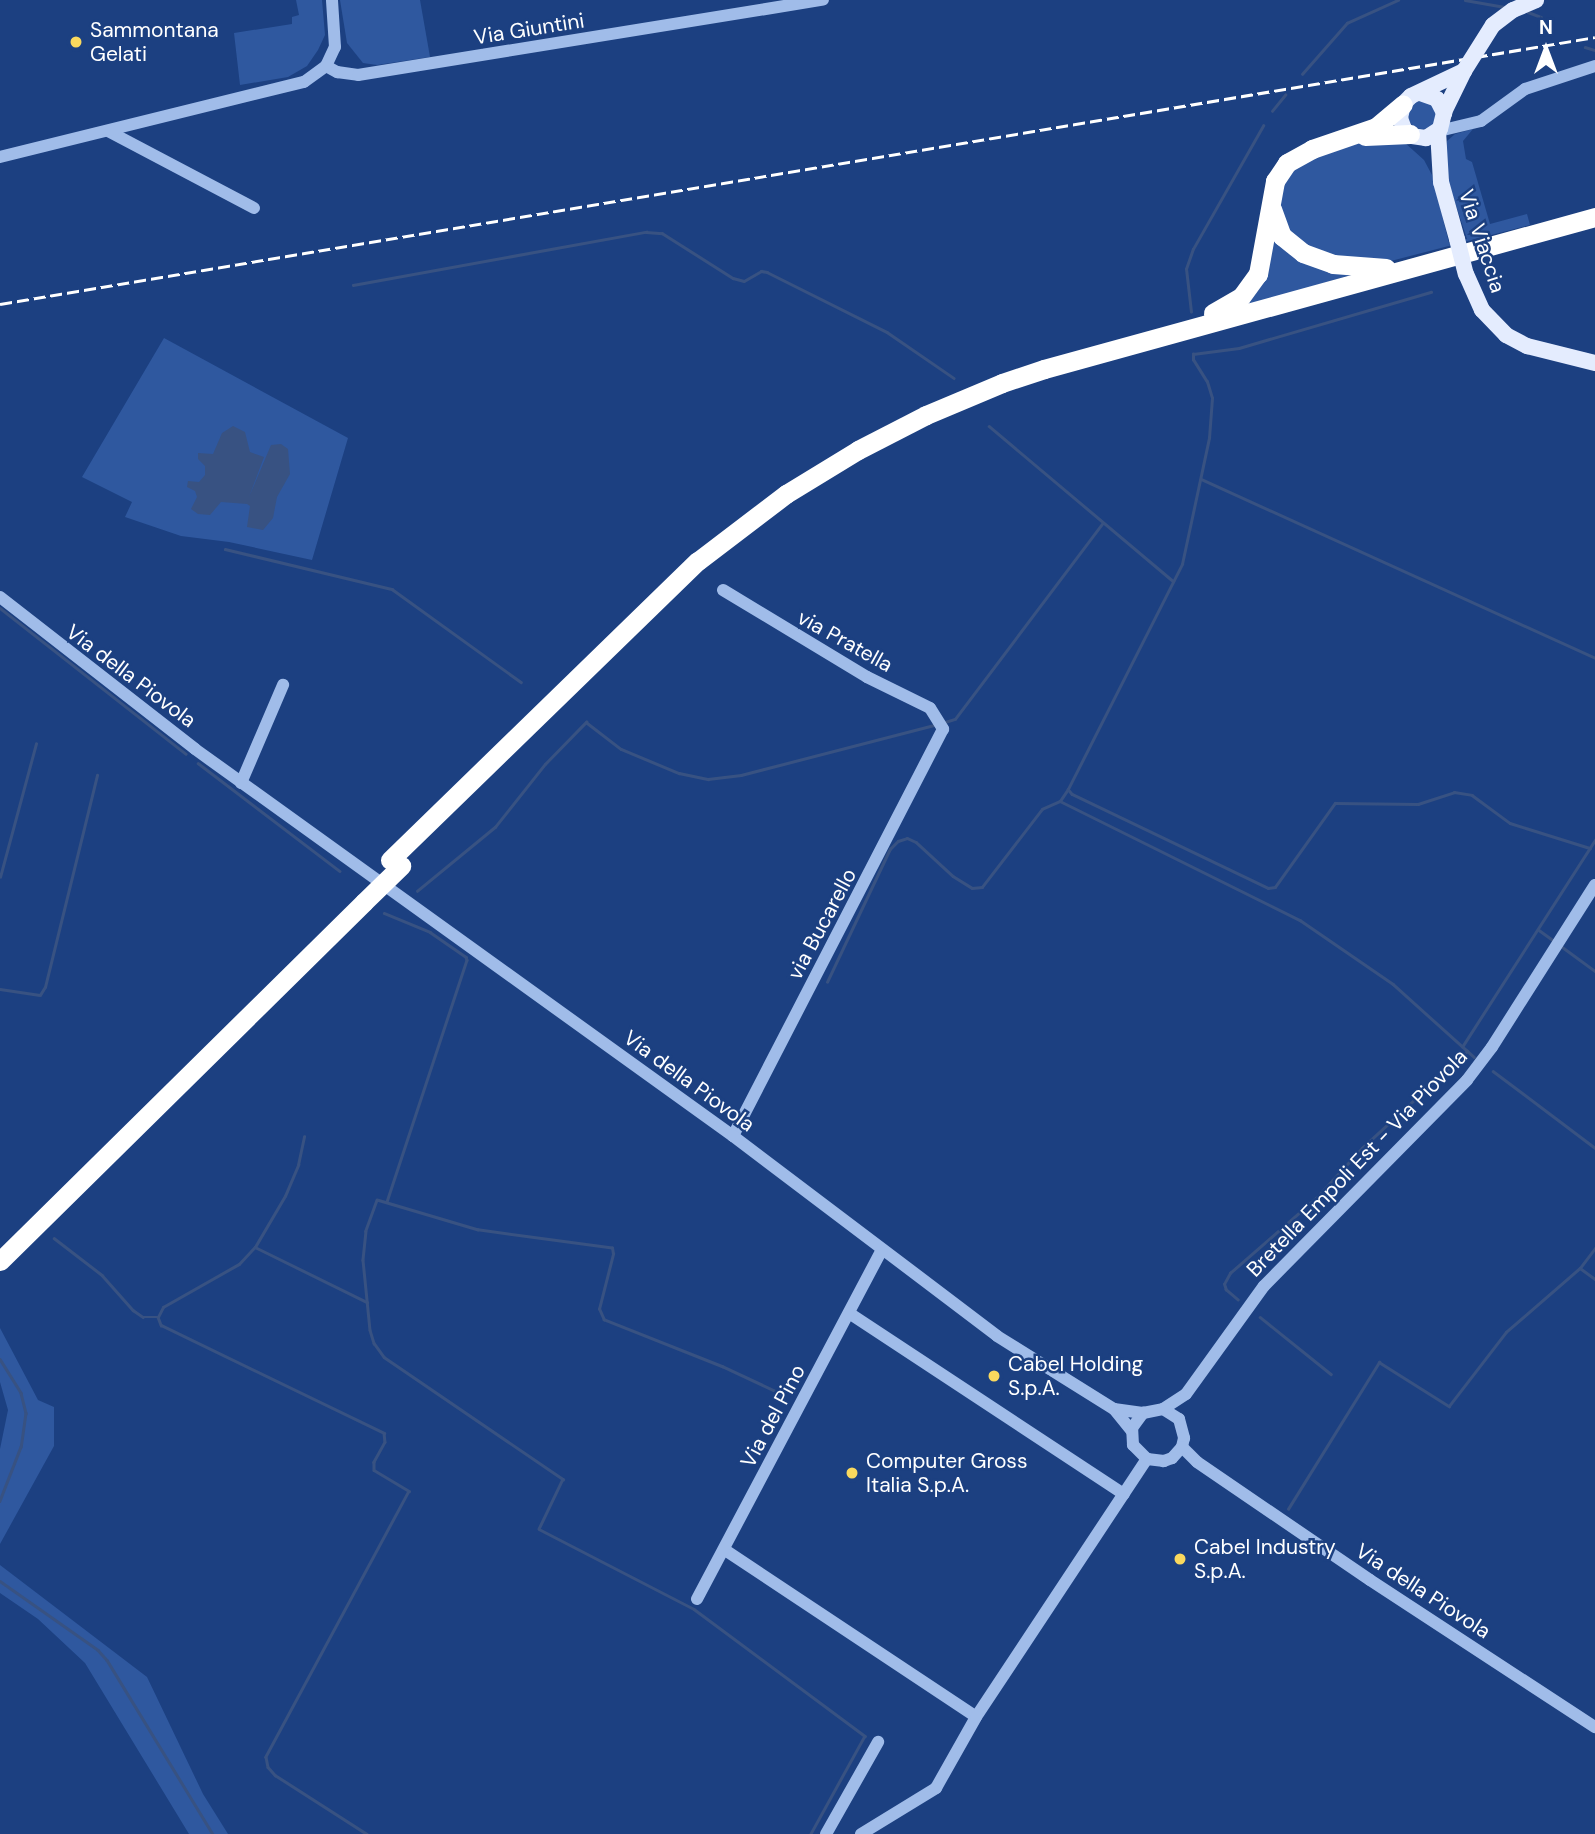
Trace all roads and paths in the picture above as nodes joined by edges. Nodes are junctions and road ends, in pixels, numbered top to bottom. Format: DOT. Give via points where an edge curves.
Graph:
graph roads {
  1 [pos="332,0"];
  2 [pos="823,0"];
  3 [pos="1536,0"];
  4 [pos="326,66"];
  5 [pos="1595,66"];
  6 [pos="1464,71"];
  7 [pos="1420,93"];
  8 [pos="1403,104"];
  9 [pos="1444,112"];
  10 [pos="1469,125"];
  11 [pos="108,131"];
  12 [pos="1438,131"];
  13 [pos="1411,135"];
  14 [pos="1340,141"];
  15 [pos="0,157"];
  16 [pos="1441,182"];
  17 [pos="1271,204"];
  18 [pos="254,208"];
  19 [pos="1595,217"];
  20 [pos="1595,229"];
  21 [pos="1404,269"];
  22 [pos="1168,334"];
  23 [pos="1595,363"];
  24 [pos="723,590"];
  25 [pos="0,597"];
  26 [pos="283,685"];
  27 [pos="943,729"];
  28 [pos="241,783"];
  29 [pos="395,863"];
  30 [pos="1595,885"];
  31 [pos="360,898"];
  32 [pos="733,1136"];
  33 [pos="0,1245"];
  34 [pos="882,1250"];
  35 [pos="0,1261"];
  36 [pos="849,1313"];
  37 [pos="1186,1394"];
  38 [pos="1114,1409"];
  39 [pos="1163,1409"];
  40 [pos="1143,1413"];
  41 [pos="1182,1425"];
  42 [pos="1132,1431"];
  43 [pos="1182,1447"];
  44 [pos="1172,1458"];
  45 [pos="1147,1459"];
  46 [pos="1197,1462"];
  47 [pos="1124,1494"];
  48 [pos="725,1549"];
  49 [pos="697,1599"];
  50 [pos="976,1717"];
  51 [pos="1595,1727"];
  52 [pos="878,1742"];
  53 [pos="826,1834"];
  54 [pos="861,1834"];
  1 -- 4 [label="street" via="337,35"];
  2 -- 4 [label="street, Via Giuntini" via="358,75"];
  3 -- 6 [label="main road, bridge" via="1493,25"];
  4 -- 11 [label="street" via="304,82"];
  5 -- 10 [label="street" via="1525,89 1491,116"];
  6 -- 7 [label="main road"];
  6 -- 9 [label="main road"];
  7 -- 8 [label="main road"];
  7 -- 9 [label="main road" via="1434,97"];
  8 -- 13 [label="main road" via="1400,121"];
  8 -- 14 [label="highway" via="1376,127"];
  9 -- 10 [label="street"];
  9 -- 12 [label="main road"];
  10 -- 12 [label="street"];
  11 -- 15 [label="street"];
  11 -- 18 [label="street"];
  12 -- 13 [label="main road" via="1426,138"];
  12 -- 16 [label="main road"];
  13 -- 14 [label="highway"];
  13 -- 16 [label="main road"];
  14 -- 17 [label="highway" via="1287,163 1275,181"];
  16 -- 23 [label="main road, Via Viaccia, bridge" via="1466,274 1489,319 1527,346"];
  17 -- 21 [label="highway" via="1279,231 1303,253 1340,265"];
  17 -- 22 [label="highway" via="1261,265 1248,290 1226,307"];
  19 -- 21 [label="highway"];
  20 -- 29 [label="highway" via="1058,377 901,440 810,492 716,562"];
  21 -- 22 [label="highway"];
  22 -- 29 [label="highway" via="1002,383 870,443 786,494 678,579"];
  24 -- 27 [label="street, via Pratella" via="867,677 930,708"];
  25 -- 28 [label="street, Via della Piovola"];
  26 -- 28 [label="street"];
  27 -- 32 [label="street, via Bucarello"];
  28 -- 32 [label="street, Via della Piovola"];
  29 -- 31 [label="highway"];
  30 -- 37 [label="street, Bretella Empoli Est - Via Piovola" via="1467,1080 1264,1286"];
  31 -- 33 [label="highway"];
  31 -- 35 [label="highway"];
  32 -- 34 [label="street, Via della Piovola"];
  34 -- 36 [label="street, Via del Pino"];
  34 -- 38 [label="street, Via della Piovola" via="997,1336"];
  36 -- 47 [label="street"];
  36 -- 48 [label="street, Via del Pino"];
  37 -- 39 [label="street"];
  37 -- 41 [label="street"];
  38 -- 40 [label="street"];
  38 -- 42 [label="street"];
  39 -- 40 [label="street"];
  39 -- 41 [label="street"];
  40 -- 42 [label="street"];
  41 -- 43 [label="street"];
  42 -- 45 [label="street" via="1133,1445"];
  43 -- 44 [label="street"];
  43 -- 46 [label="street"];
  44 -- 45 [label="street"];
  44 -- 46 [label="street"];
  45 -- 47 [label="street"];
  46 -- 51 [label="street, Via della Piovola"];
  47 -- 50 [label="street"];
  48 -- 49 [label="street, Via del Pino"];
  48 -- 50 [label="street"];
  50 -- 54 [label="street" via="932,1793"];
  52 -- 53 [label="street"];
}
